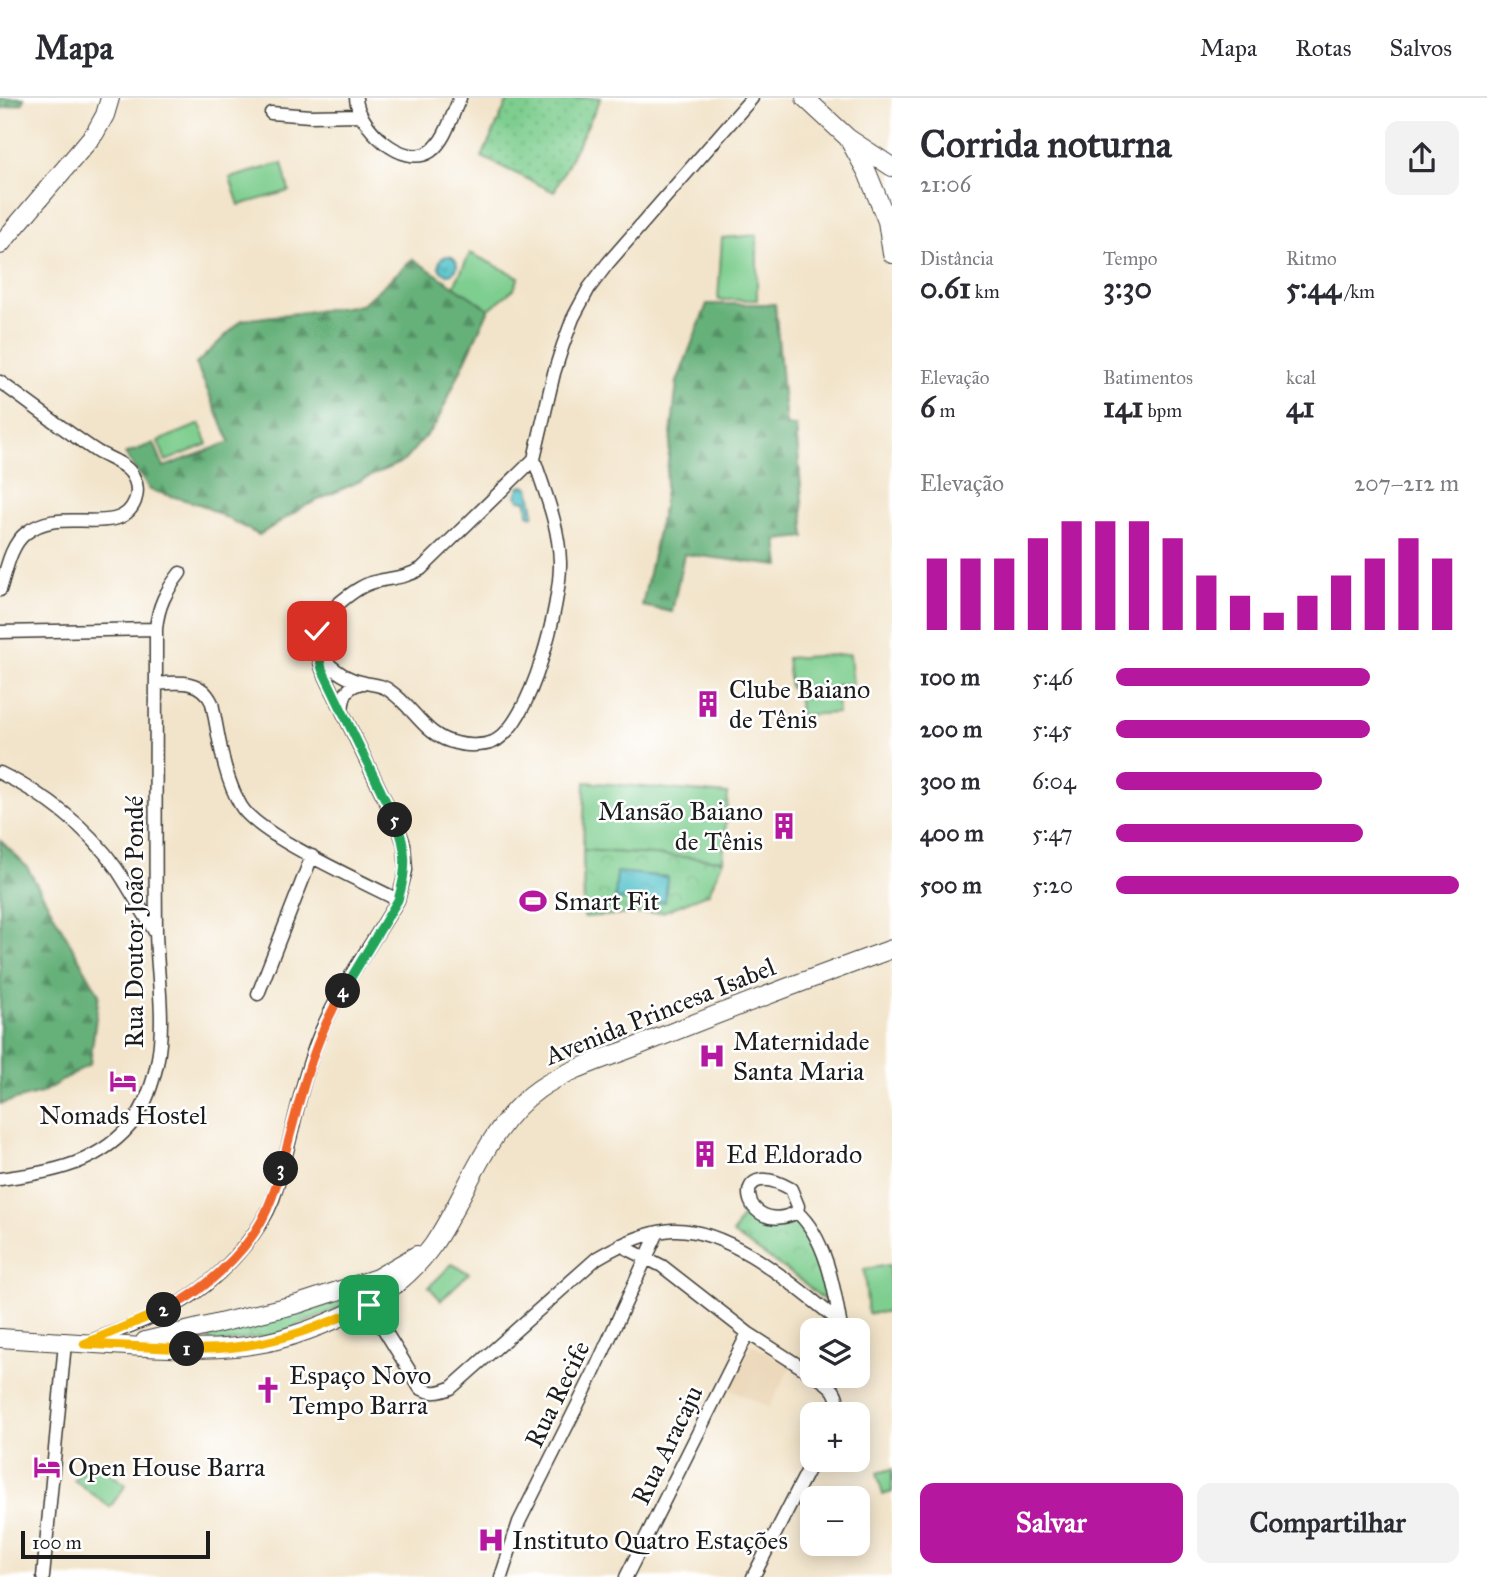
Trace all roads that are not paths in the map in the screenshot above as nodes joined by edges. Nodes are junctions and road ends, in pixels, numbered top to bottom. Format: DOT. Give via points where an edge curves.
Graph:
graph roads {
  1 [pos="110,98"];
  2 [pos="356,98"];
  3 [pos="460,98"];
  4 [pos="752,98"];
  5 [pos="805,98"];
  6 [pos="271,113"];
  7 [pos="360,115"];
  8 [pos="848,138"];
  9 [pos="892,167"];
  10 [pos="890,214"];
  11 [pos="0,245"];
  12 [pos="892,254"];
  13 [pos="0,382"];
  14 [pos="534,459"];
  15 [pos="180,573"];
  16 [pos="0,590"];
  17 [pos="156,629"];
  18 [pos="0,632"];
  19 [pos="318,653"];
  20 [pos="362,683"];
  21 [pos="156,684"];
  22 [pos="342,711"];
  23 [pos="0,773"];
  24 [pos="313,856"];
  25 [pos="398,900"];
  26 [pos="156,934"];
  27 [pos="892,949"];
  28 [pos="258,994"];
  29 [pos="0,1179"];
  30 [pos="797,1212"];
  31 [pos="658,1232"];
  32 [pos="438,1238"];
  33 [pos="620,1245"];
  34 [pos="647,1257"];
  35 [pos="352,1286"];
  36 [pos="369,1305"];
  37 [pos="207,1327"];
  38 [pos="748,1333"];
  39 [pos="0,1338"];
  40 [pos="65,1343"];
  41 [pos="84,1344"];
  42 [pos="124,1346"];
  43 [pos="210,1349"];
  44 [pos="800,1367"];
  45 [pos="807,1472"];
  46 [pos="43,1577"];
  47 [pos="501,1577"];
  48 [pos="626,1577"];
  49 [pos="753,1577"];
  1 -- 11 [label="main road" via="95,133"];
  2 -- 7 [label="street"];
  3 -- 7 [label="street" via="438,145 428,153 403,154 392,148"];
  4 -- 14 [label="street" via="589,288 557,363"];
  5 -- 8 [label="main road"];
  6 -- 7 [label="street"];
  8 -- 9 [label="main road"];
  8 -- 10 [label="main road"];
  10 -- 12 [label="main road"];
  13 -- 16 [label="street" via="123,466 132,474 137,496 133,508 115,519 39,524 15,547"];
  14 -- 19 [label="street" via="421,569 363,586 331,610 317,631"];
  14 -- 20 [label="street" via="558,532 559,588 548,639 516,719 492,742 455,743 425,727 390,690"];
  15 -- 17 [label="street, Rua Doutor João Pondé" via="163,597"];
  17 -- 18 [label="street"];
  17 -- 21 [label="street, Rua Doutor João Pondé"];
  19 -- 20 [label="street" via="338,673"];
  19 -- 22 [label="street"];
  20 -- 22 [label="street" via="346,691"];
  21 -- 24 [label="street" via="188,683 207,693 229,782 243,809 254,822"];
  21 -- 26 [label="street, Rua Doutor João Pondé"];
  22 -- 25 [label="street" via="404,844 406,870"];
  23 -- 26 [label="street" via="67,816 96,844"];
  24 -- 25 [label="street"];
  24 -- 28 [label="street"];
  25 -- 41 [label="street" via="321,1033 272,1199 261,1222 225,1265 178,1304"];
  26 -- 29 [label="street, Rua Doutor João Pondé" via="158,1063 137,1117 120,1137 78,1164"];
  27 -- 32 [label="main road, Avenida Princesa Isabel" via="541,1088 522,1102 497,1132"];
  30 -- 31 [label="street" via="806,1220 822,1253 840,1322 731,1245 691,1231"];
  31 -- 33 [label="street"];
  31 -- 34 [label="street, Rua Recife"];
  32 -- 35 [label="main road, Avenida Princesa Isabel" via="396,1269"];
  32 -- 36 [label="main road, Avenida Princesa Isabel" via="405,1278"];
  33 -- 34 [label="street"];
  33 -- 36 [label="street" via="597,1258 451,1388 439,1393 420,1388"];
  34 -- 38 [label="street"];
  34 -- 47 [label="street, Rua Recife" via="519,1522"];
  35 -- 36 [label="street"];
  35 -- 37 [label="main road, Avenida Princesa Isabel"];
  36 -- 43 [label="main road, Avenida Princesa Isabel" via="287,1338"];
  37 -- 42 [label="main road, Avenida Princesa Isabel"];
  37 -- 43 [label="main road" via="202,1340"];
  38 -- 44 [label="street"];
  38 -- 48 [label="street, Rua Aracaju"];
  39 -- 40 [label="main road, Avenida Princesa Isabel"];
  40 -- 41 [label="main road, Avenida Princesa Isabel"];
  40 -- 46 [label="street"];
  41 -- 42 [label="main road, Avenida Princesa Isabel"];
  42 -- 43 [label="main road, Avenida Princesa Isabel"];
  45 -- 49 [label="street"];
}
